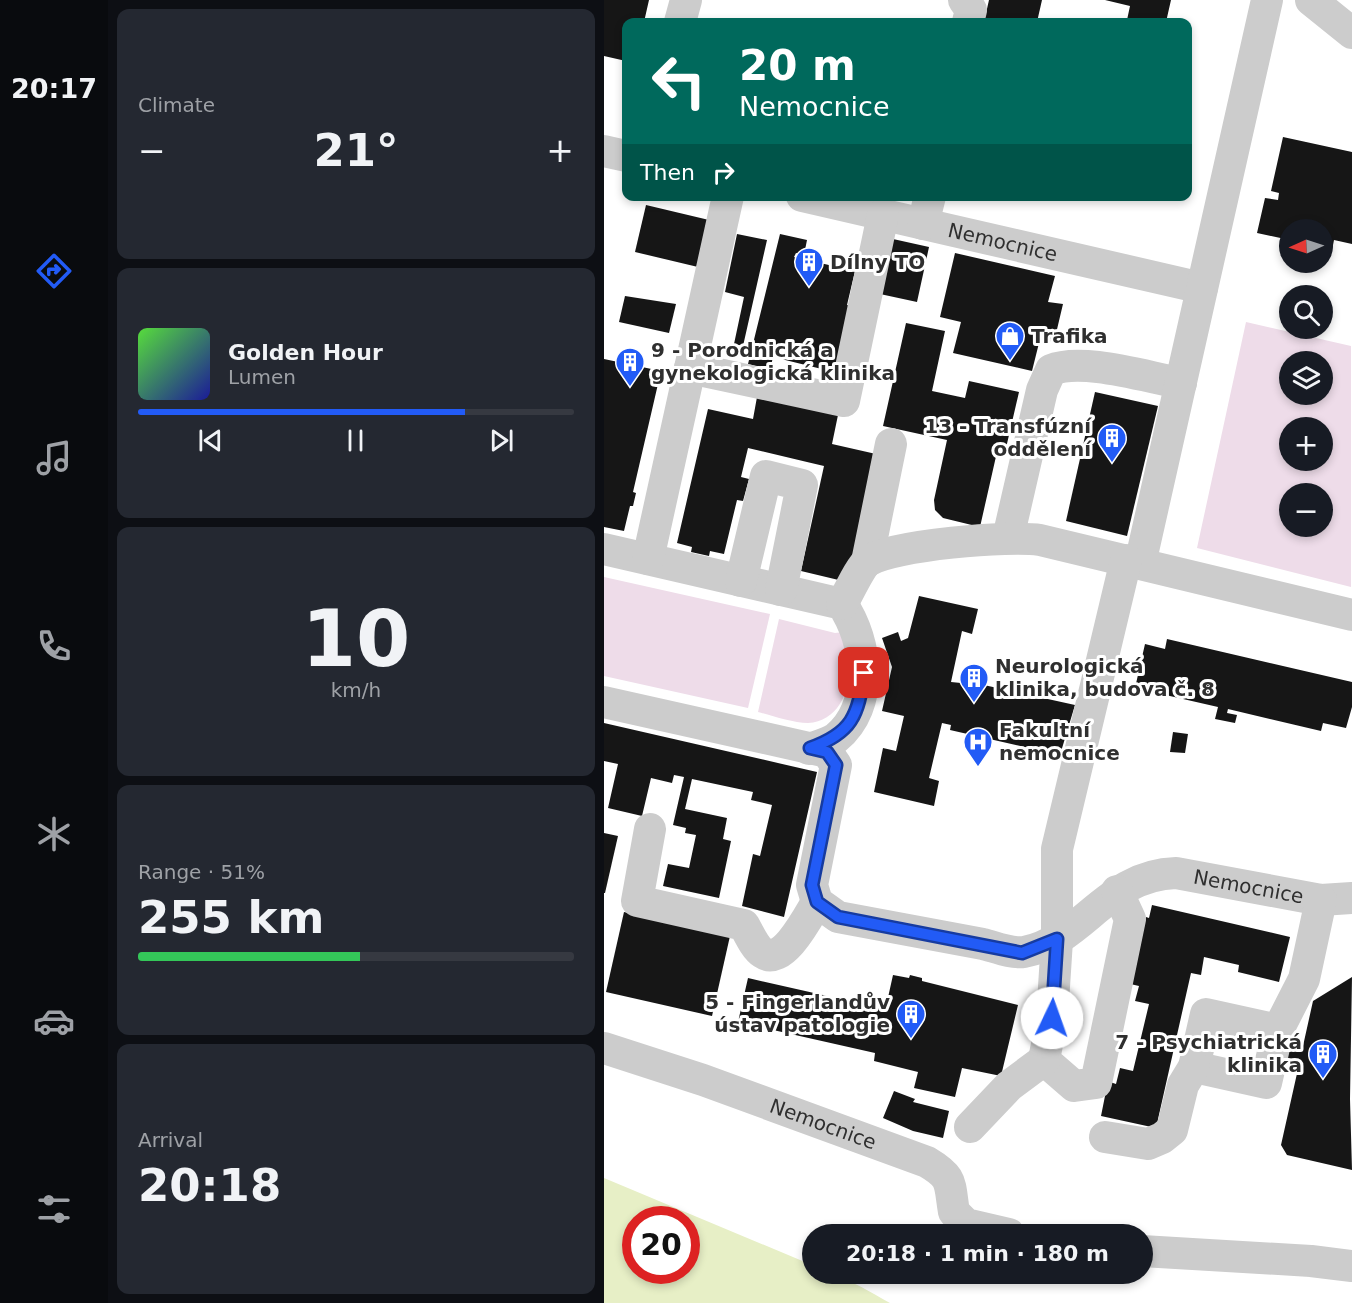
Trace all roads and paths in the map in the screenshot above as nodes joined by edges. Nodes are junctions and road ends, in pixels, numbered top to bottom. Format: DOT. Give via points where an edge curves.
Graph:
graph roads {
  1 [pos="686,0"];
  2 [pos="964,0"];
  3 [pos="1267,0"];
  4 [pos="1311,0"];
  5 [pos="681,18"];
  6 [pos="969,18"];
  7 [pos="1351,33"];
  8 [pos="604,151"];
  9 [pos="622,155"];
  10 [pos="726,201"];
  11 [pos="823,201"];
  12 [pos="927,210"];
  13 [pos="883,215"];
  14 [pos="1202,288"];
  15 [pos="690,368"];
  16 [pos="1181,383"];
  17 [pos="892,444"];
  18 [pos="1008,538"];
  19 [pos="604,549"];
  20 [pos="649,559"];
  21 [pos="867,562"];
  22 [pos="1133,562"];
  23 [pos="740,581"];
  24 [pos="781,590"];
  25 [pos="842,604"];
  26 [pos="1351,615"];
  27 [pos="604,702"];
  28 [pos="810,748"];
  29 [pos="650,829"];
  30 [pos="1117,891"];
  31 [pos="1336,899"];
  32 [pos="817,902"];
  33 [pos="1057,939"];
  34 [pos="1278,1030"];
  35 [pos="604,1048"];
  36 [pos="1044,1060"];
  37 [pos="1194,1067"];
  38 [pos="970,1127"];
  39 [pos="1105,1137"];
  40 [pos="967,1224"];
  41 [pos="1153,1252"];
  42 [pos="1351,1266"];
  1 -- 5 [label="street"];
  2 -- 6 [label="street" via="971,10"];
  3 -- 14 [label="street"];
  4 -- 7 [label="street"];
  8 -- 9 [label="street"];
  10 -- 15 [label="street"];
  11 -- 13 [label="street, Nemocnice"];
  12 -- 13 [label="street, Nemocnice"];
  12 -- 14 [label="street, Nemocnice"];
  13 -- 15 [label="street" via="844,401"];
  14 -- 16 [label="street"];
  15 -- 20 [label="street"];
  16 -- 18 [label="street" via="1088,367 1063,365 1051,370 1042,390"];
  16 -- 22 [label="street"];
  17 -- 21 [label="street"];
  18 -- 21 [label="street" via="909,550"];
  18 -- 22 [label="street" via="1037,539"];
  19 -- 20 [label="street"];
  20 -- 23 [label="street"];
  21 -- 25 [label="street"];
  22 -- 26 [label="street"];
  22 -- 33 [label="street" via="1057,849"];
  23 -- 24 [label="street"];
  23 -- 24 [label="street" via="766,476 802,484"];
  24 -- 25 [label="street"];
  25 -- 28 [label="street" via="853,620 860,647 864,673 861,696 853,718 835,739"];
  27 -- 28 [label="street"];
  28 -- 32 [label="street" via="827,752 836,765 812,885"];
  29 -- 32 [label="street" via="637,901 744,925 761,952 768,956 791,944"];
  30 -- 31 [label="street, Nemocnice" via="1146,876 1176,873"];
  30 -- 33 [label="street, Nemocnice"];
  30 -- 36 [label="street" via="1130,919 1096,1083 1074,1086"];
  31 -- 34 [label="street" via="1304,979"];
  32 -- 33 [label="street, Nemocnice" via="838,917 1022,953"];
  33 -- 36 [label="street" via="1052,1018"];
  34 -- 37 [label="street" via="1266,1083"];
  34 -- 37 [label="street" via="1206,1014"];
  35 -- 40 [label="street, Nemocnice" via="927,1162 949,1180 954,1212"];
  36 -- 38 [label="street" via="1009,1086"];
  37 -- 39 [label="street" via="1183,1085 1172,1130 1162,1138 1148,1144"];
  41 -- 42 [label="street"];
}
